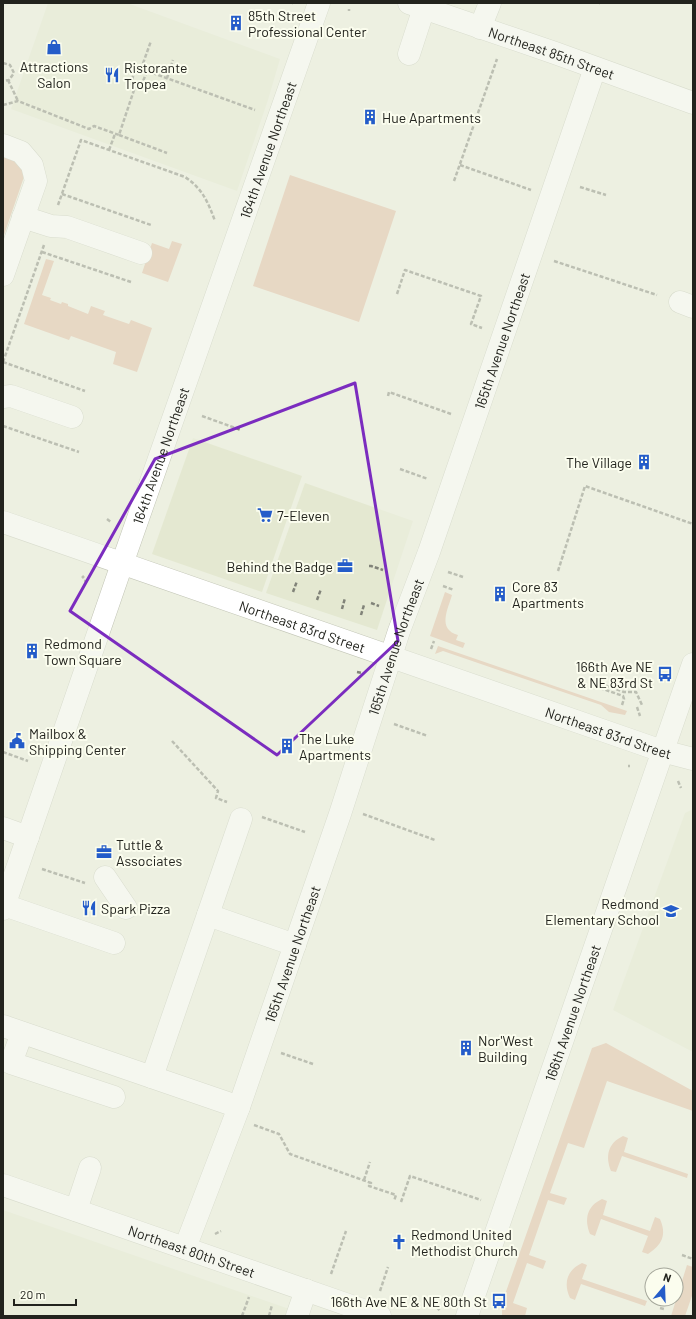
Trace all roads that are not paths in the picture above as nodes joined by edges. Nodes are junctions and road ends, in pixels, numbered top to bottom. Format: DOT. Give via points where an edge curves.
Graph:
graph roads {
  1 [pos="319,3"];
  2 [pos="490,3"];
  3 [pos="417,6"];
  4 [pos="480,28"];
  5 [pos="409,54"];
  6 [pos="595,68"];
  7 [pos="693,103"];
  8 [pos="3,145"];
  9 [pos="23,217"];
  10 [pos="141,253"];
  11 [pos="3,275"];
  12 [pos="3,397"];
  13 [pos="72,417"];
  14 [pos="3,522"];
  15 [pos="122,564"];
  16 [pos="391,657"];
  17 [pos="693,664"];
  18 [pos="662,751"];
  19 [pos="693,760"];
  20 [pos="243,813"];
  21 [pos="3,828"];
  22 [pos="28,837"];
  23 [pos="98,881"];
  24 [pos="4,907"];
  25 [pos="126,908"];
  26 [pos="208,915"];
  27 [pos="114,943"];
  28 [pos="295,945"];
  29 [pos="22,1029"];
  30 [pos="152,1077"];
  31 [pos="119,1084"];
  32 [pos="239,1107"];
  33 [pos="90,1168"];
  34 [pos="3,1186"];
  35 [pos="76,1210"];
  36 [pos="185,1248"];
  37 [pos="306,1290"];
  38 [pos="297,1316"];
  39 [pos="380,1316"];
  40 [pos="468,1316"];
  1 -- 15 [label="street, 164th Avenue Northeast"];
  2 -- 4 [label="street"];
  3 -- 4 [label="street, Northeast 85th Street"];
  3 -- 5 [label="street"];
  4 -- 6 [label="street, Northeast 85th Street"];
  6 -- 7 [label="street, Northeast 85th Street"];
  6 -- 16 [label="street, 165th Avenue Northeast"];
  8 -- 9 [label="street" via="21,152 32,165 36,181"];
  9 -- 10 [label="street" via="51,226 67,226"];
  9 -- 11 [label="street"];
  12 -- 13 [label="street" via="11,396"];
  14 -- 15 [label="street, Northeast 83rd Street"];
  15 -- 16 [label="street, Northeast 83rd Street"];
  15 -- 22 [label="street, 164th Avenue Northeast"];
  16 -- 18 [label="street, Northeast 83rd Street"];
  16 -- 28 [label="street, 165th Avenue Northeast"];
  17 -- 18 [label="street, 166th Avenue Northeast"];
  18 -- 19 [label="street, Northeast 83rd Street"];
  18 -- 40 [label="street, 166th Avenue Northeast"];
  20 -- 26 [label="street"];
  21 -- 22 [label="street"];
  22 -- 24 [label="street, 164th Avenue Northeast"];
  23 -- 25 [label="street"];
  24 -- 27 [label="street"];
  26 -- 28 [label="street"];
  26 -- 30 [label="street"];
  28 -- 32 [label="street, 165th Avenue Northeast"];
  29 -- 31 [label="street" via="75,1044"];
  29 -- 31 [label="street" via="12,1062"];
  30 -- 31 [label="street"];
  30 -- 32 [label="street"];
  32 -- 36 [label="street, 165th Avenue Northeast"];
  33 -- 35 [label="street"];
  34 -- 35 [label="street, Northeast 80th Street"];
  35 -- 36 [label="street, Northeast 80th Street"];
  36 -- 37 [label="street, Northeast 80th Street"];
  37 -- 38 [label="street"];
  37 -- 39 [label="street, Northeast 80th Street"];
}
